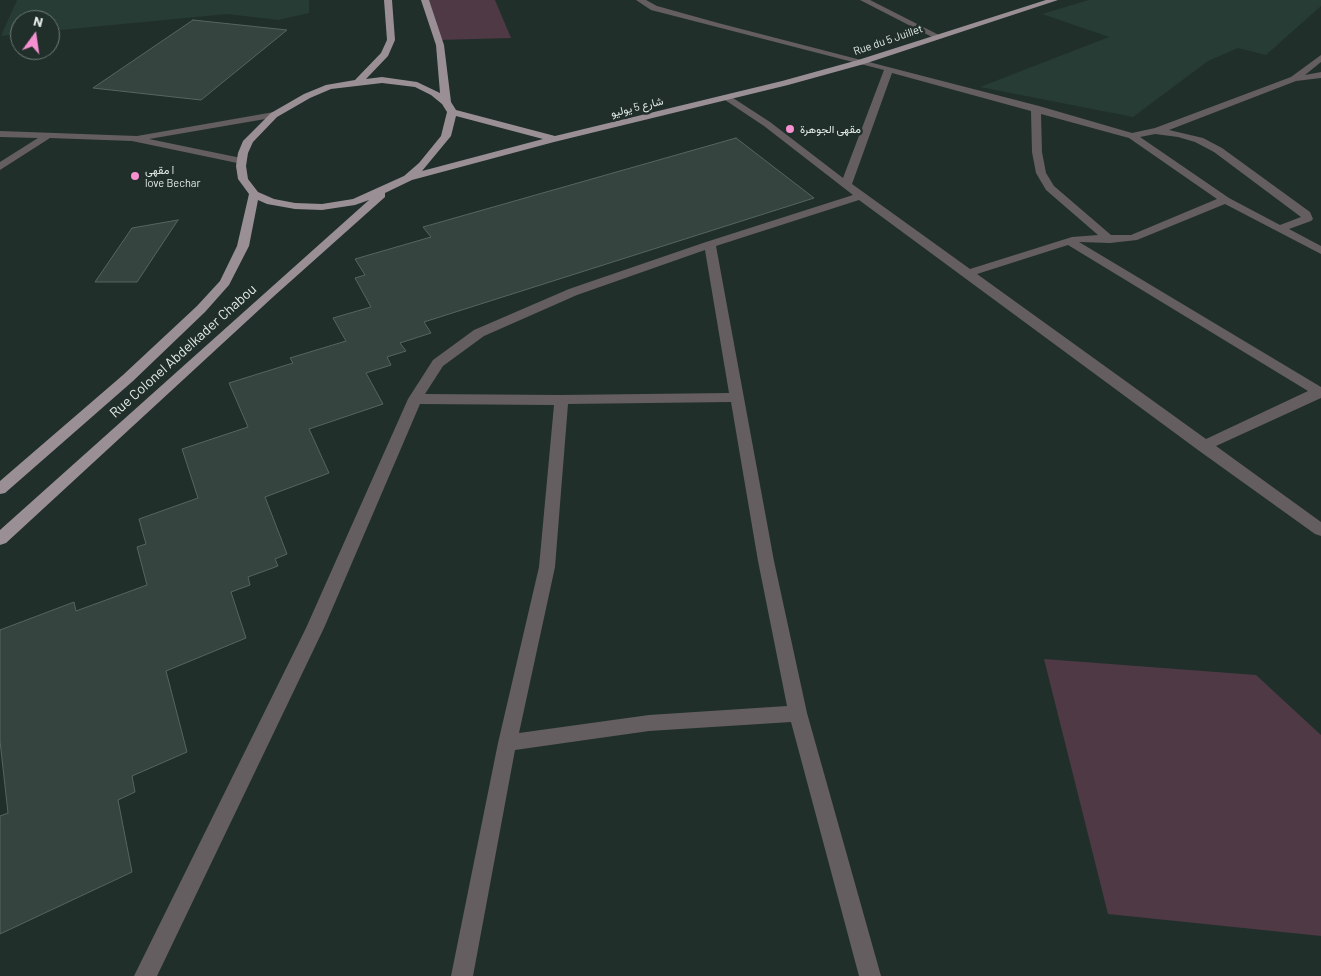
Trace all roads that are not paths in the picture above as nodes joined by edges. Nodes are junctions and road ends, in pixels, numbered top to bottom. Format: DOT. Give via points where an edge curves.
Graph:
graph roads {
  1 [pos="388,0"];
  2 [pos="425,0"];
  3 [pos="640,0"];
  4 [pos="864,0"];
  5 [pos="1054,0"];
  6 [pos="937,36"];
  7 [pos="1321,58"];
  8 [pos="861,62"];
  9 [pos="889,69"];
  10 [pos="1321,75"];
  11 [pos="1294,79"];
  12 [pos="358,82"];
  13 [pos="727,98"];
  14 [pos="446,102"];
  15 [pos="1036,108"];
  16 [pos="452,112"];
  17 [pos="274,115"];
  18 [pos="1155,131"];
  19 [pos="0,134"];
  20 [pos="1132,136"];
  21 [pos="46,137"];
  22 [pos="132,138"];
  23 [pos="553,139"];
  24 [pos="242,161"];
  25 [pos="0,167"];
  26 [pos="408,178"];
  27 [pos="846,185"];
  28 [pos="389,188"];
  29 [pos="254,194"];
  30 [pos="860,196"];
  31 [pos="1225,200"];
  32 [pos="1279,229"];
  33 [pos="1069,240"];
  34 [pos="1110,240"];
  35 [pos="710,244"];
  36 [pos="1321,251"];
  37 [pos="969,274"];
  38 [pos="1320,392"];
  39 [pos="736,397"];
  40 [pos="415,399"];
  41 [pos="561,400"];
  42 [pos="1203,446"];
  43 [pos="0,489"];
  44 [pos="1321,530"];
  45 [pos="0,539"];
  46 [pos="798,713"];
  47 [pos="507,743"];
  48 [pos="145,976"];
  49 [pos="462,976"];
  50 [pos="870,976"];
  1 -- 12 [label="main road" via="391,40 385,54"];
  2 -- 14 [label="main road" via="440,46"];
  3 -- 8 [label="street" via="654,8"];
  4 -- 6 [label="street"];
  5 -- 6 [label="main road, Rue du 5 Juillet"];
  6 -- 8 [label="main road, Rue du 5 Juillet"];
  7 -- 11 [label="street"];
  8 -- 9 [label="street"];
  8 -- 13 [label="main road, Rue du 5 Juillet"];
  9 -- 15 [label="street"];
  9 -- 27 [label="street"];
  10 -- 11 [label="street"];
  11 -- 18 [label="street"];
  12 -- 14 [label="main road" via="382,80 417,85"];
  12 -- 17 [label="main road" via="329,87"];
  13 -- 23 [label="main road, شارع 5 يوليو"];
  13 -- 27 [label="street" via="767,124"];
  14 -- 16 [label="main road"];
  15 -- 20 [label="street"];
  15 -- 34 [label="street" via="1041,173 1050,188"];
  16 -- 23 [label="main road, شارع 5 يوليو"];
  16 -- 26 [label="main road" via="446,136 423,166"];
  17 -- 22 [label="street"];
  17 -- 24 [label="main road" via="248,141"];
  18 -- 20 [label="street"];
  18 -- 32 [label="street" via="1189,136 1218,150 1306,214 1307,219"];
  19 -- 21 [label="street"];
  20 -- 31 [label="street"];
  21 -- 22 [label="street"];
  21 -- 25 [label="street"];
  22 -- 24 [label="street"];
  23 -- 26 [label="main road, شارع 5 يوليو"];
  24 -- 29 [label="main road" via="243,179"];
  26 -- 28 [label="main road"];
  27 -- 30 [label="street"];
  28 -- 29 [label="main road" via="355,202 322,207 271,202"];
  28 -- 45 [label="main road, Rue Colonel Abdelkader Chabou"];
  29 -- 43 [label="main road, Rue Colonel Abdelkader Chabou" via="243,246 225,282 128,378"];
  30 -- 35 [label="street"];
  30 -- 37 [label="street"];
  31 -- 32 [label="street"];
  31 -- 34 [label="street" via="1140,236"];
  32 -- 36 [label="street"];
  33 -- 34 [label="street"];
  33 -- 37 [label="street"];
  33 -- 38 [label="street"];
  35 -- 39 [label="street"];
  35 -- 40 [label="street" via="574,292 479,333 438,363"];
  37 -- 42 [label="street"];
  38 -- 42 [label="street"];
  39 -- 41 [label="street"];
  39 -- 46 [label="street"];
  40 -- 41 [label="street"];
  40 -- 48 [label="street" via="315,628"];
  41 -- 47 [label="street" via="547,567"];
  42 -- 44 [label="street"];
  46 -- 47 [label="street" via="649,723"];
  46 -- 50 [label="street"];
  47 -- 49 [label="street"];
}
